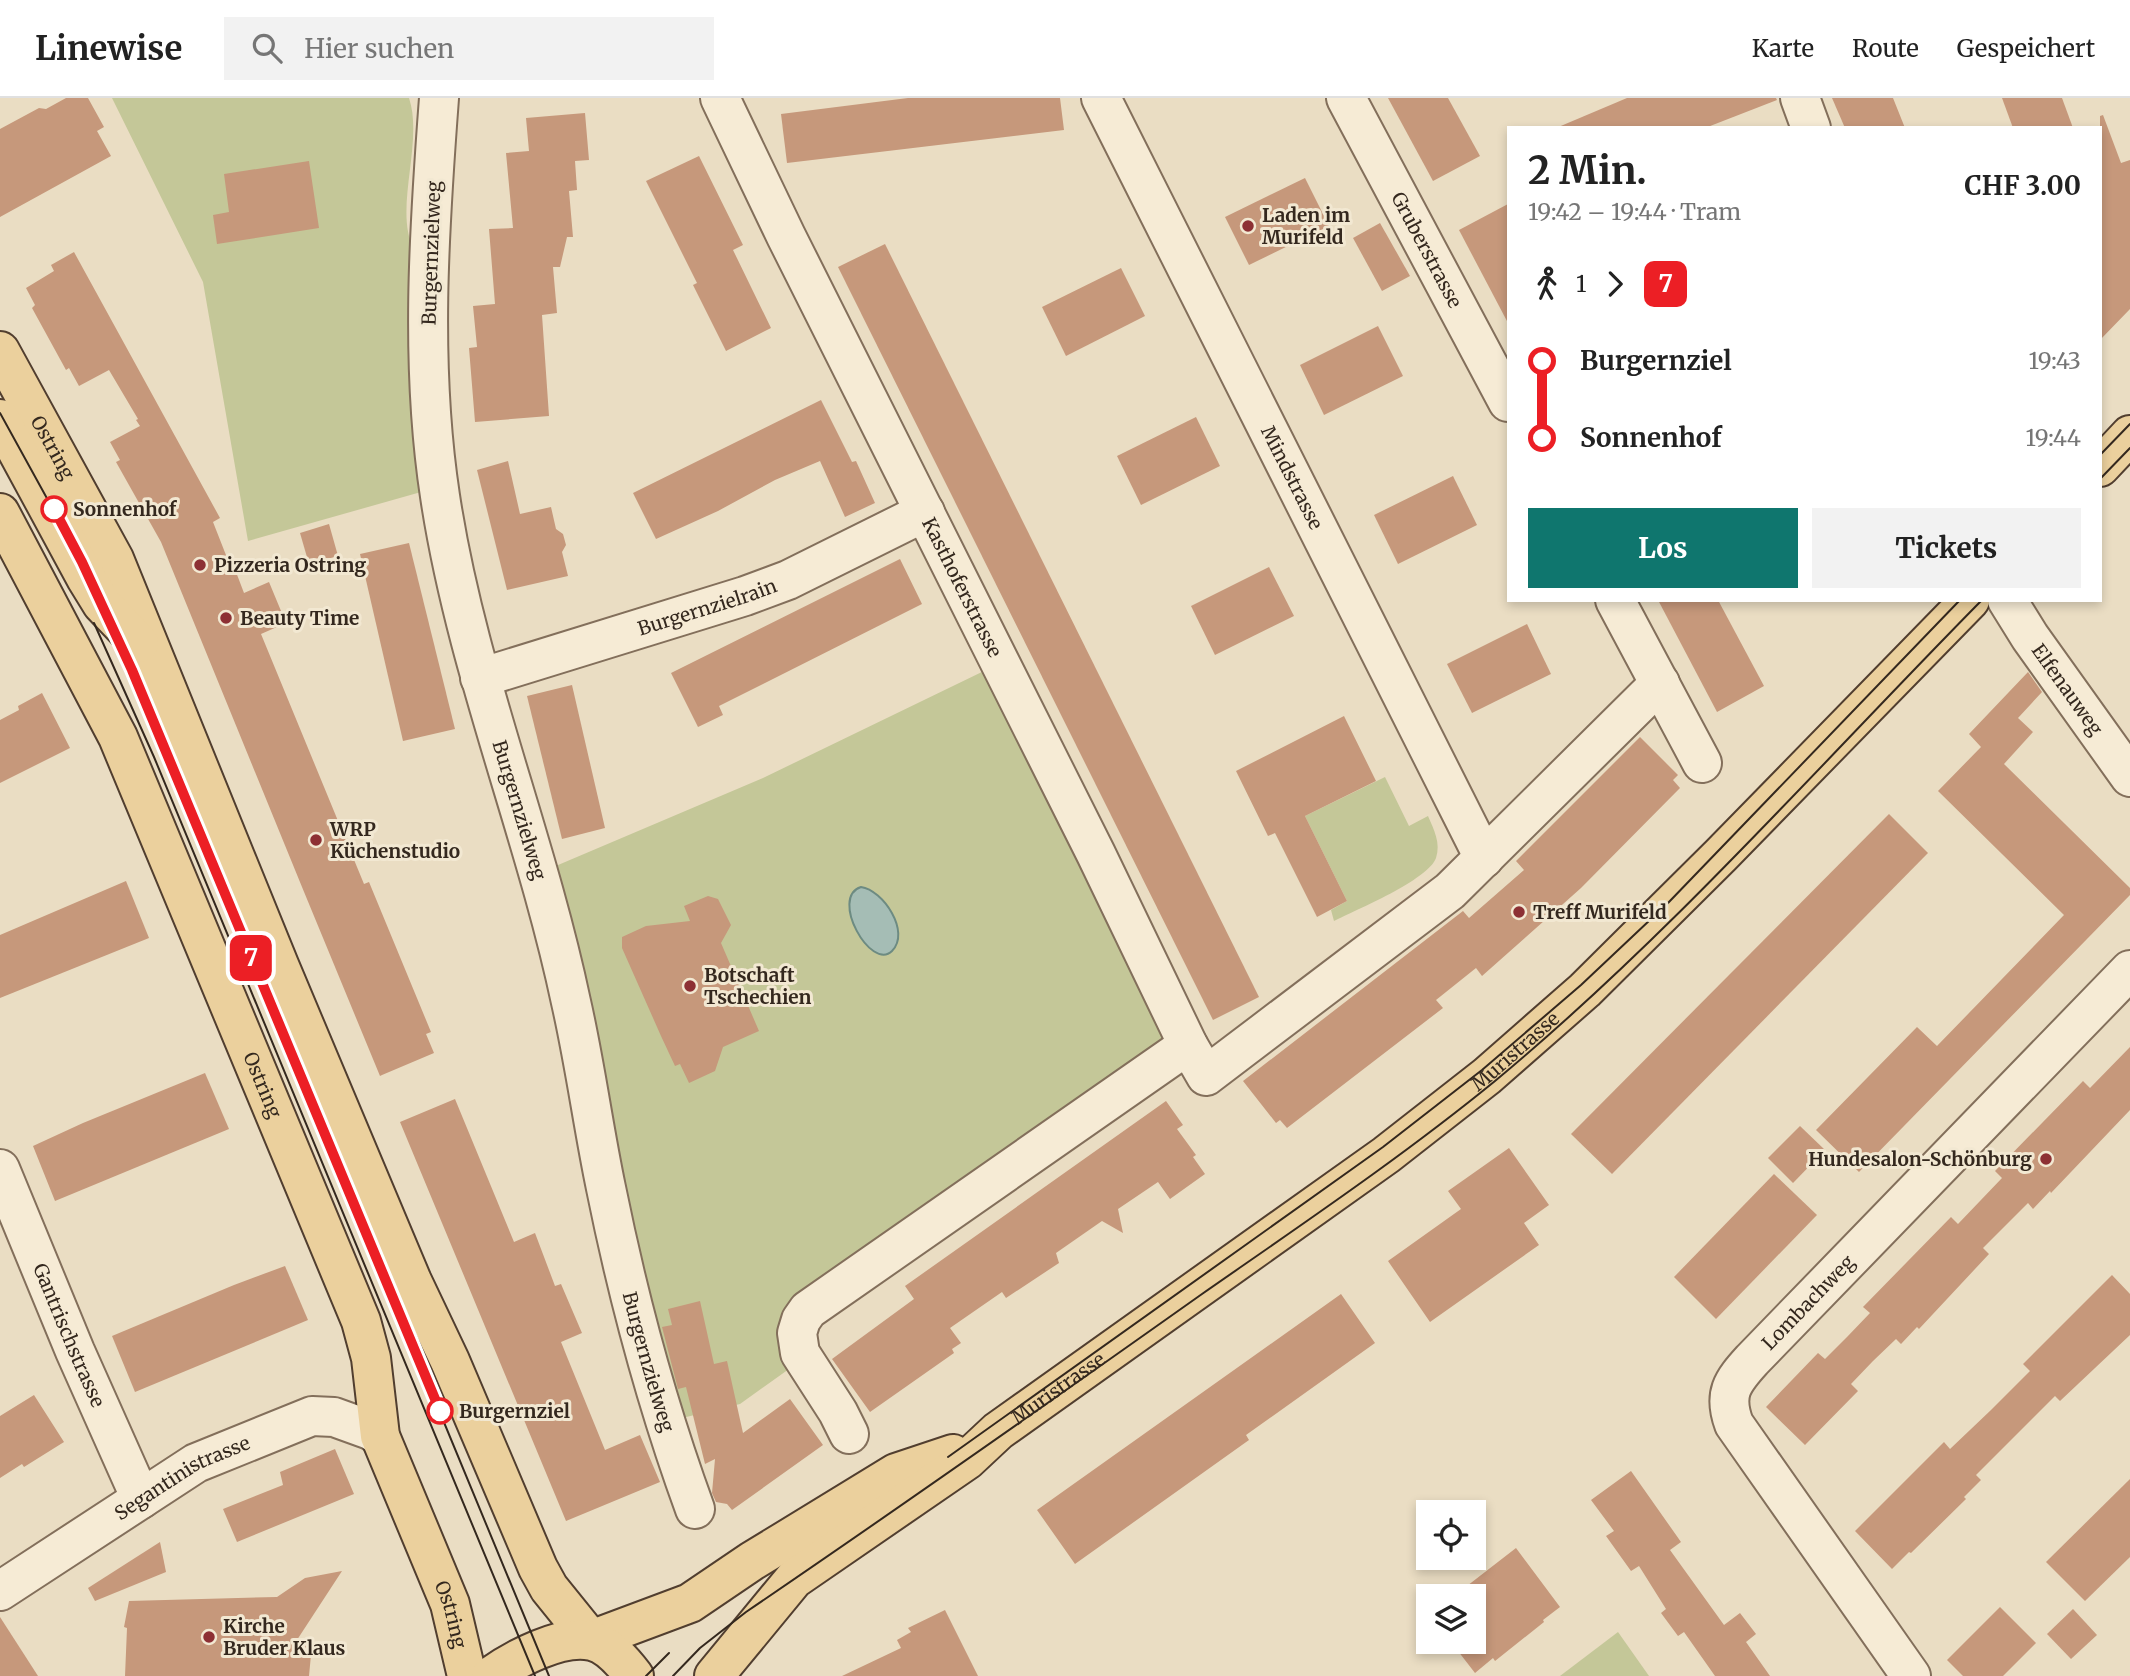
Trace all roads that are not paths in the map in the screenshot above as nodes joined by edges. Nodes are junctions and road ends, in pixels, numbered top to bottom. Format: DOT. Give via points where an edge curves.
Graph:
graph roads {
  1 [pos="439,98"];
  2 [pos="720,98"];
  3 [pos="1101,98"];
  4 [pos="1346,98"];
  5 [pos="1800,98"];
  6 [pos="1810,126"];
  7 [pos="0,351"];
  8 [pos="1507,400"];
  9 [pos="0,419"];
  10 [pos="2130,435"];
  11 [pos="2102,465"];
  12 [pos="925,512"];
  13 [pos="0,513"];
  14 [pos="1616,602"];
  15 [pos="1968,602"];
  16 [pos="2008,602"];
  17 [pos="154,660"];
  18 [pos="480,678"];
  19 [pos="1660,683"];
  20 [pos="1702,763"];
  21 [pos="2130,777"];
  22 [pos="1484,858"];
  23 [pos="2130,970"];
  24 [pos="1197,1060"];
  25 [pos="0,1170"];
  26 [pos="998,1431"];
  27 [pos="849,1434"];
  28 [pos="380,1436"];
  29 [pos="141,1499"];
  30 [pos="695,1509"];
  31 [pos="0,1591"];
  32 [pos="591,1640"];
  33 [pos="467,1676"];
  34 [pos="491,1676"];
  35 [pos="634,1676"];
  36 [pos="714,1676"];
  37 [pos="1911,1676"];
  1 -- 18 [label="street, Burgernzielweg" via="429,261 433,449 453,567"];
  2 -- 12 [label="street, Kasthoferstrasse"];
  3 -- 22 [label="street, Mindstrasse"];
  4 -- 8 [label="street, Gruberstrasse"];
  5 -- 6 [label="street"];
  7 -- 17 [label="main road, Ostring" via="114,559"];
  9 -- 17 [label="main road, Ostring" via="102,604"];
  10 -- 11 [label="main road"];
  12 -- 18 [label="street, Burgernzielrain" via="788,580"];
  12 -- 24 [label="street, Kasthoferstrasse"];
  13 -- 28 [label="main road, Ostring" via="118,737 361,1321"];
  14 -- 19 [label="street"];
  15 -- 26 [label="main road, Muristrasse" via="1585,990 1487,1076 1386,1155"];
  16 -- 21 [label="street, Elfenauweg"];
  17 -- 32 [label="main road, Ostring" via="391,1230 538,1568"];
  18 -- 30 [label="street, Burgernzielweg" via="572,1003 606,1190 654,1390"];
  19 -- 20 [label="street"];
  19 -- 22 [label="street"];
  22 -- 24 [label="street" via="1450,891"];
  23 -- 37 [label="street, Lombachweg" via="1747,1366 1730,1391 1734,1424"];
  24 -- 27 [label="street" via="808,1310 797,1333 800,1353"];
  25 -- 29 [label="street, Gantrischstrasse"];
  26 -- 32 [label="main road, Muristrasse" via="948,1457 896,1473 690,1603"];
  26 -- 36 [label="main road, Muristrasse" via="967,1460 794,1579"];
  28 -- 29 [label="street, Segantinistrasse" via="334,1418 312,1416 196,1463"];
  28 -- 33 [label="main road, Ostring" via="450,1604"];
  29 -- 31 [label="street, Segantinistrasse"];
  32 -- 34 [label="main road, Muristrasse" via="561,1643 526,1655"];
  32 -- 35 [label="main road, Ostring" via="621,1660"];
}
